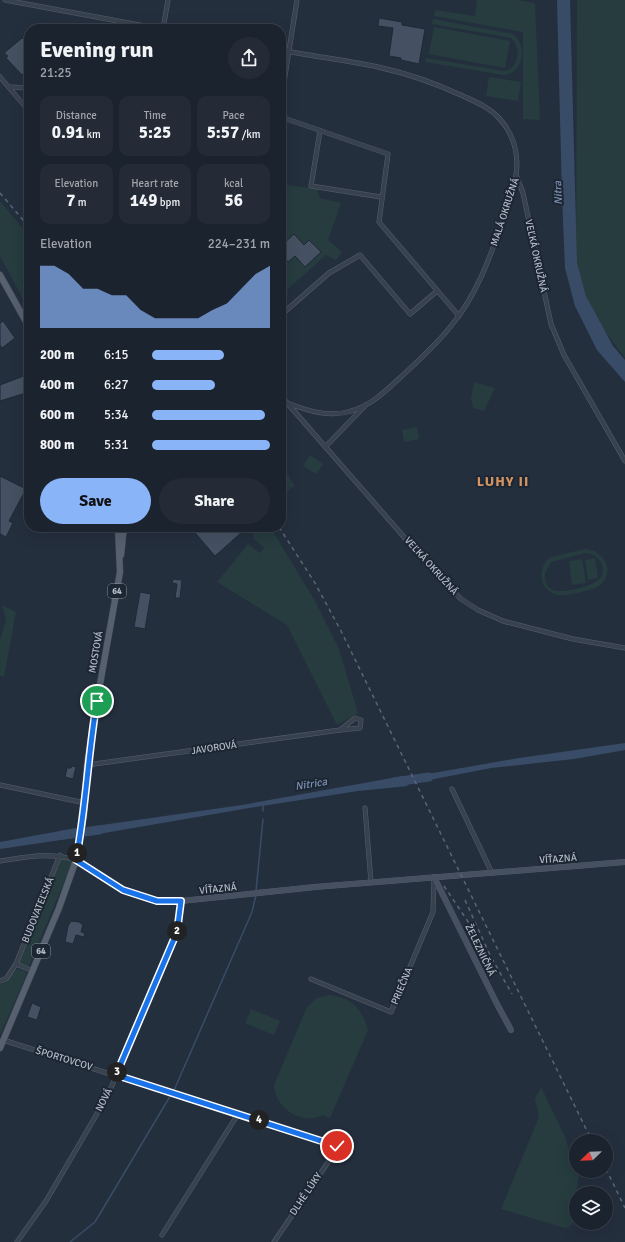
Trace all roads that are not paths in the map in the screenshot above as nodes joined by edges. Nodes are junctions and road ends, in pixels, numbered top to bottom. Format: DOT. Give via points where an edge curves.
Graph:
graph roads {
  1 [pos="5,0"];
  2 [pos="168,0"];
  3 [pos="298,0"];
  4 [pos="135,24"];
  5 [pos="163,24"];
  6 [pos="286,51"];
  7 [pos="289,52"];
  8 [pos="286,70"];
  9 [pos="0,78"];
  10 [pos="9,88"];
  11 [pos="24,88"];
  12 [pos="24,105"];
  13 [pos="286,119"];
  14 [pos="320,131"];
  15 [pos="517,176"];
  16 [pos="381,197"];
  17 [pos="0,275"];
  18 [pos="437,291"];
  19 [pos="286,311"];
  20 [pos="459,316"];
  21 [pos="24,319"];
  22 [pos="288,403"];
  23 [pos="364,406"];
  24 [pos="325,447"];
  25 [pos="625,461"];
  26 [pos="118,532"];
  27 [pos="124,532"];
  28 [pos="121,557"];
  29 [pos="625,648"];
  30 [pos="340,730"];
  31 [pos="87,765"];
  32 [pos="0,785"];
  33 [pos="452,789"];
  34 [pos="85,803"];
  35 [pos="365,808"];
  36 [pos="60,855"];
  37 [pos="76,860"];
  38 [pos="0,861"];
  39 [pos="625,862"];
  40 [pos="492,872"];
  41 [pos="434,877"];
  42 [pos="371,882"];
  43 [pos="181,901"];
  44 [pos="16,964"];
  45 [pos="33,971"];
  46 [pos="311,979"];
  47 [pos="0,981"];
  48 [pos="511,1030"];
  49 [pos="3,1040"];
  50 [pos="0,1048"];
  51 [pos="116,1075"];
  52 [pos="238,1114"];
  53 [pos="337,1146"];
  54 [pos="162,1235"];
  55 [pos="17,1242"];
  56 [pos="274,1242"];
  1 -- 4 [label="street"];
  2 -- 5 [label="street"];
  3 -- 7 [label="street"];
  6 -- 7 [label="street, MALÁ OKRUŽNÁ"];
  7 -- 8 [label="street"];
  7 -- 15 [label="street, MALÁ OKRUŽNÁ" via="376,67 428,81 486,107 499,118 514,143 518,161"];
  9 -- 10 [label="street"];
  10 -- 11 [label="street"];
  10 -- 12 [label="street"];
  13 -- 14 [label="street"];
  14 -- 16 [label="street" via="388,154"];
  14 -- 16 [label="street" via="311,186"];
  15 -- 20 [label="street, MALÁ OKRUŽNÁ" via="489,260 479,283"];
  15 -- 25 [label="street, VEĽKÁ OKRUŽNÁ" via="523,193 551,324 564,355"];
  16 -- 18 [label="street" via="378,218 380,224"];
  17 -- 21 [label="main road"];
  18 -- 19 [label="street" via="410,314 360,254 329,273"];
  18 -- 20 [label="street"];
  20 -- 23 [label="street, MALÁ OKRUŽNÁ" via="418,362"];
  22 -- 23 [label="street, MALÁ OKRUŽNÁ" via="304,410 330,414 350,412"];
  22 -- 24 [label="street, VEĽKÁ OKRUŽNÁ"];
  23 -- 24 [label="street, MALÁ OKRUŽNÁ"];
  24 -- 29 [label="street, VEĽKÁ OKRUŽNÁ" via="451,589 478,610 529,628 595,644"];
  26 -- 28 [label="main road, MOSTOVÁ / 64"];
  27 -- 28 [label="main road, MOSTOVÁ / 64"];
  28 -- 31 [label="main road, MOSTOVÁ / 64"];
  30 -- 30 [label="street, JAVOROVÁ" via="360,728 360,720 355,718"];
  30 -- 31 [label="street, JAVOROVÁ"];
  31 -- 34 [label="main road, MOSTOVÁ / 64"];
  32 -- 34 [label="street"];
  33 -- 40 [label="street"];
  34 -- 37 [label="main road, MOSTOVÁ / 64"];
  35 -- 42 [label="street"];
  36 -- 37 [label="street"];
  36 -- 38 [label="street"];
  36 -- 44 [label="street, BUDOVATEĽSKÁ"];
  37 -- 43 [label="main road, VÍŤAZNÁ" via="123,890 157,901"];
  37 -- 45 [label="main road, 64"];
  39 -- 40 [label="main road, VÍŤAZNÁ"];
  40 -- 41 [label="main road, VÍŤAZNÁ"];
  41 -- 42 [label="main road, VÍŤAZNÁ"];
  41 -- 46 [label="street, PRIEČNA" via="433,912 391,1012"];
  41 -- 48 [label="main road, ŽELEZNIČNÁ"];
  42 -- 43 [label="main road, VÍŤAZNÁ"];
  43 -- 51 [label="street, NOVÁ" via="177,932"];
  44 -- 45 [label="street"];
  44 -- 47 [label="street, BUDOVATEĽSKÁ" via="6,979"];
  45 -- 49 [label="main road, 64"];
  49 -- 50 [label="main road, 64"];
  49 -- 51 [label="street, ŠPORTOVCOV"];
  51 -- 52 [label="street, ŠPORTOVCOV"];
  51 -- 55 [label="street, NOVÁ" via="108,1095 46,1201"];
  52 -- 53 [label="street, ŠPORTOVCOV"];
  52 -- 54 [label="street"];
  53 -- 56 [label="street, DLHÉ LÚKY"];
}
